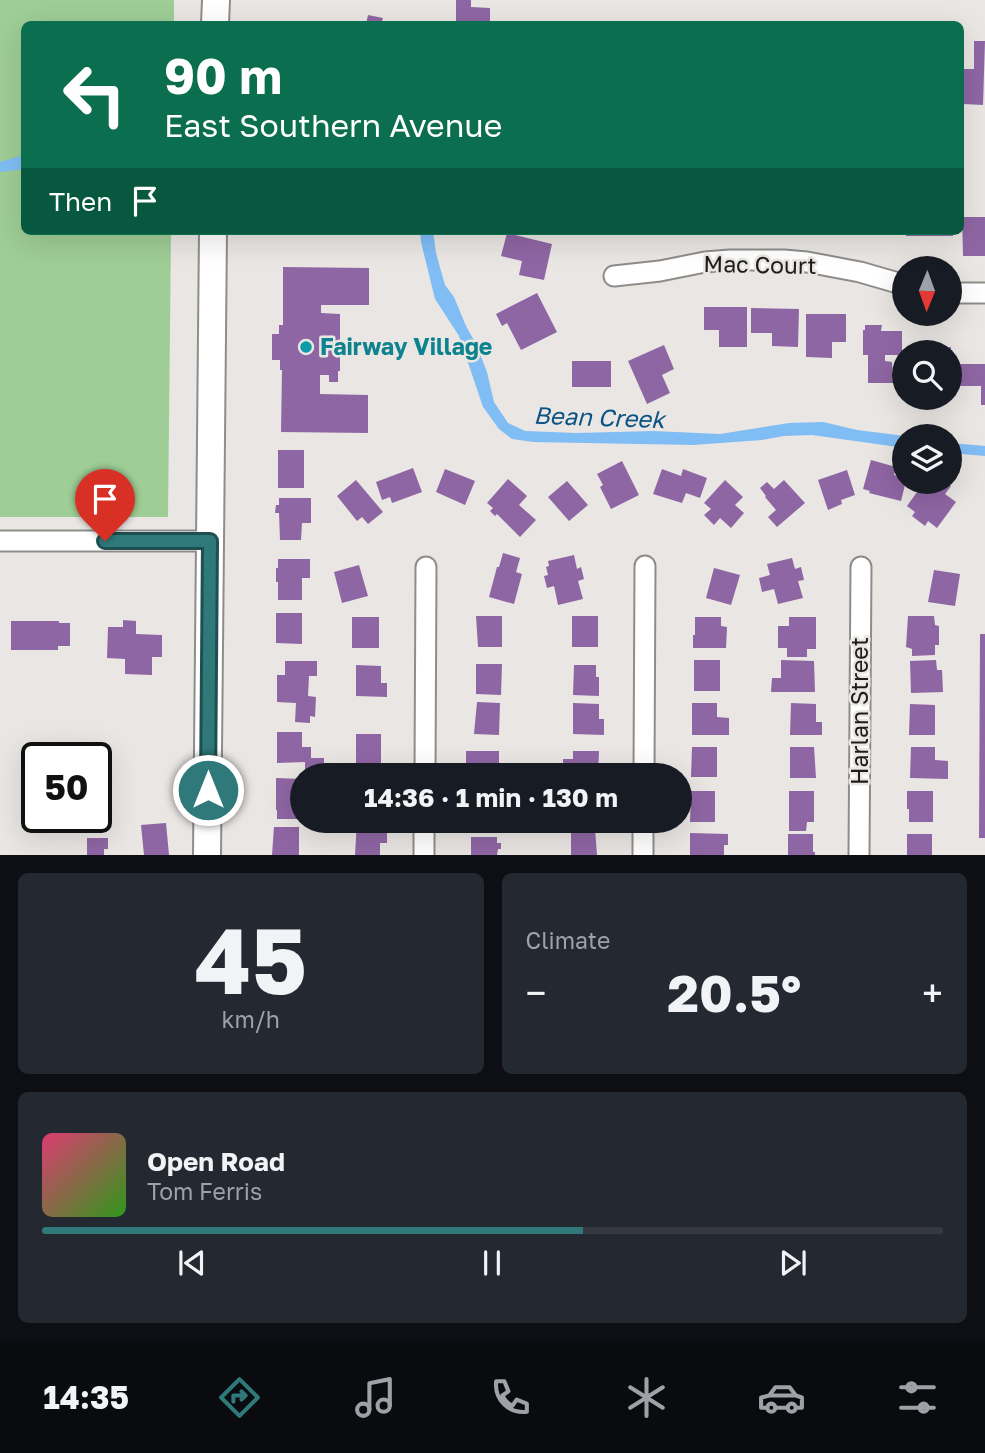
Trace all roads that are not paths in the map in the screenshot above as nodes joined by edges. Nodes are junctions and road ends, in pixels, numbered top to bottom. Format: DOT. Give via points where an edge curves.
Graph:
graph roads {
  1 [pos="216,0"];
  2 [pos="215,21"];
  3 [pos="213,235"];
  4 [pos="614,276"];
  5 [pos="892,281"];
  6 [pos="962,293"];
  7 [pos="985,293"];
  8 [pos="0,541"];
  9 [pos="210,541"];
  10 [pos="645,566"];
  11 [pos="426,567"];
  12 [pos="861,567"];
  13 [pos="425,763"];
  14 [pos="643,763"];
  15 [pos="424,833"];
  16 [pos="643,833"];
  17 [pos="207,855"];
  18 [pos="424,855"];
  19 [pos="643,855"];
  20 [pos="859,855"];
  1 -- 2 [label="main road"];
  3 -- 9 [label="main road"];
  4 -- 5 [label="street, Mac Court" via="705,262 784,260"];
  6 -- 7 [label="street"];
  8 -- 9 [label="street"];
  9 -- 17 [label="main road"];
  10 -- 14 [label="street"];
  11 -- 13 [label="street"];
  12 -- 20 [label="street, Harlan Street"];
  15 -- 18 [label="street"];
  16 -- 19 [label="street"];
}
